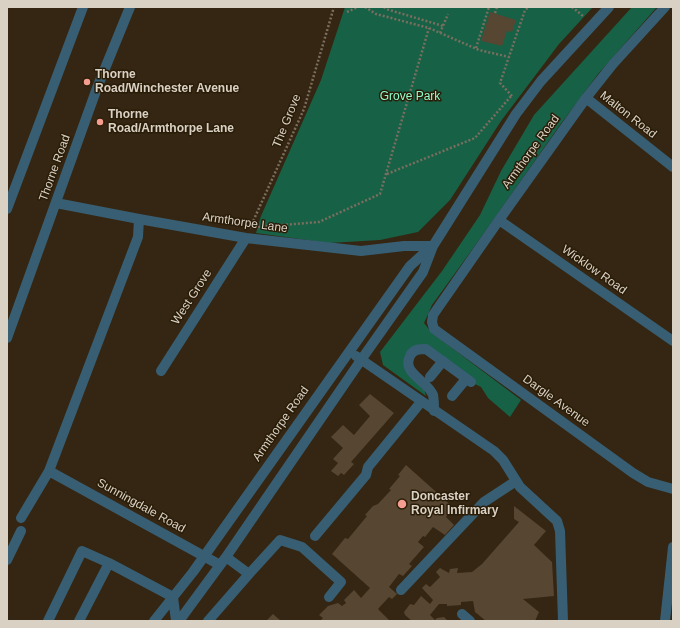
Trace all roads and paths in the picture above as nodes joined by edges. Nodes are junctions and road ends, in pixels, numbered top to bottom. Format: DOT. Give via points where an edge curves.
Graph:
graph roads {
  1 [pos="83,7"];
  2 [pos="130,7"];
  3 [pos="334,7"];
  4 [pos="358,7"];
  5 [pos="365,7"];
  6 [pos="384,7"];
  7 [pos="489,7"];
  8 [pos="497,7"];
  9 [pos="572,7"];
  10 [pos="609,7"];
  11 [pos="665,7"];
  12 [pos="527,8"];
  13 [pos="348,12"];
  14 [pos="495,13"];
  15 [pos="448,14"];
  16 [pos="583,16"];
  17 [pos="443,26"];
  18 [pos="430,28"];
  19 [pos="440,33"];
  20 [pos="476,48"];
  21 [pos="509,57"];
  22 [pos="512,95"];
  23 [pos="586,98"];
  24 [pos="524,104"];
  25 [pos="673,167"];
  26 [pos="386,174"];
  27 [pos="56,203"];
  28 [pos="7,209"];
  29 [pos="139,219"];
  30 [pos="499,220"];
  31 [pos="250,228"];
  32 [pos="246,238"];
  33 [pos="433,246"];
  34 [pos="432,322"];
  35 [pos="7,338"];
  36 [pos="673,341"];
  37 [pos="349,352"];
  38 [pos="361,360"];
  39 [pos="443,361"];
  40 [pos="161,371"];
  41 [pos="430,377"];
  42 [pos="452,396"];
  43 [pos="421,402"];
  44 [pos="434,411"];
  45 [pos="49,471"];
  46 [pos="516,481"];
  47 [pos="673,489"];
  48 [pos="21,518"];
  49 [pos="22,531"];
  50 [pos="315,536"];
  51 [pos="673,547"];
  52 [pos="204,556"];
  53 [pos="7,560"];
  54 [pos="223,561"];
  55 [pos="109,563"];
  56 [pos="672,567"];
  57 [pos="249,574"];
  58 [pos="401,590"];
  59 [pos="173,597"];
  60 [pos="329,597"];
  61 [pos="462,614"];
  62 [pos="48,621"];
  63 [pos="79,621"];
  64 [pos="154,621"];
  65 [pos="178,621"];
  66 [pos="208,621"];
  67 [pos="470,621"];
  68 [pos="564,621"];
  69 [pos="665,621"];
  1 -- 28 [label="street"];
  2 -- 27 [label="street, Thorne Road" via="97,88"];
  3 -- 31 [label="path, The Grove" via="304,109"];
  4 -- 13 [label="path"];
  5 -- 18 [label="path" via="376,14"];
  6 -- 17 [label="path"];
  7 -- 20 [label="path"];
  8 -- 14 [label="path"];
  9 -- 16 [label="path"];
  10 -- 24 [label="street, Armthorpe Road" via="541,81"];
  11 -- 23 [label="street, Armthorpe Road"];
  12 -- 21 [label="path"];
  15 -- 17 [label="path"];
  17 -- 19 [label="path"];
  18 -- 19 [label="path"];
  18 -- 26 [label="path"];
  19 -- 20 [label="path"];
  20 -- 21 [label="path"];
  21 -- 22 [label="path" via="500,83"];
  22 -- 24 [label="path"];
  22 -- 26 [label="path" via="475,138"];
  23 -- 25 [label="street, Malton Road"];
  23 -- 30 [label="street, Armthorpe Road"];
  24 -- 33 [label="street, Armthorpe Road"];
  26 -- 31 [label="path" via="380,194 319,222"];
  27 -- 29 [label="street, Armthorpe Lane"];
  27 -- 35 [label="street, Thorne Road"];
  29 -- 32 [label="street, Armthorpe Lane"];
  29 -- 45 [label="street" via="138,237"];
  30 -- 34 [label="street, Armthorpe Road" via="433,315"];
  30 -- 36 [label="street, Wicklow Road"];
  31 -- 32 [label="path, The Grove"];
  32 -- 33 [label="street, Armthorpe Lane" via="361,251 404,246"];
  32 -- 40 [label="street, West Grove"];
  33 -- 37 [label="street, Armthorpe Road" via="410,266"];
  33 -- 38 [label="street, Armthorpe Road" via="423,272"];
  34 -- 47 [label="street, Dargle Avenue" via="434,329 633,473 648,482"];
  37 -- 38 [label="street"];
  37 -- 52 [label="street, Armthorpe Road"];
  38 -- 43 [label="street"];
  38 -- 54 [label="street, Armthorpe Road"];
  39 -- 41 [label="street"];
  39 -- 42 [label="street" via="468,380"];
  39 -- 44 [label="street" via="426,349 419,349 412,353 408,361 411,371 433,395"];
  43 -- 44 [label="street"];
  43 -- 50 [label="street" via="368,467 366,475"];
  44 -- 46 [label="street" via="494,451"];
  45 -- 48 [label="street"];
  45 -- 52 [label="street, Sunningdale Road"];
  46 -- 58 [label="street" via="484,502"];
  46 -- 68 [label="street" via="557,521 560,531"];
  49 -- 53 [label="street"];
  51 -- 56 [label="street"];
  52 -- 54 [label="street, Sunningdale Road"];
  52 -- 59 [label="street, Armthorpe Road"];
  54 -- 57 [label="street, Sunningdale Road"];
  54 -- 65 [label="street, Armthorpe Road"];
  55 -- 59 [label="street"];
  55 -- 62 [label="street" via="82,551"];
  55 -- 63 [label="street"];
  56 -- 69 [label="street"];
  57 -- 60 [label="street" via="280,540 302,547 340,582"];
  57 -- 66 [label="street"];
  59 -- 64 [label="street, Armthorpe Road"];
  59 -- 65 [label="street"];
  61 -- 67 [label="street"];
}
